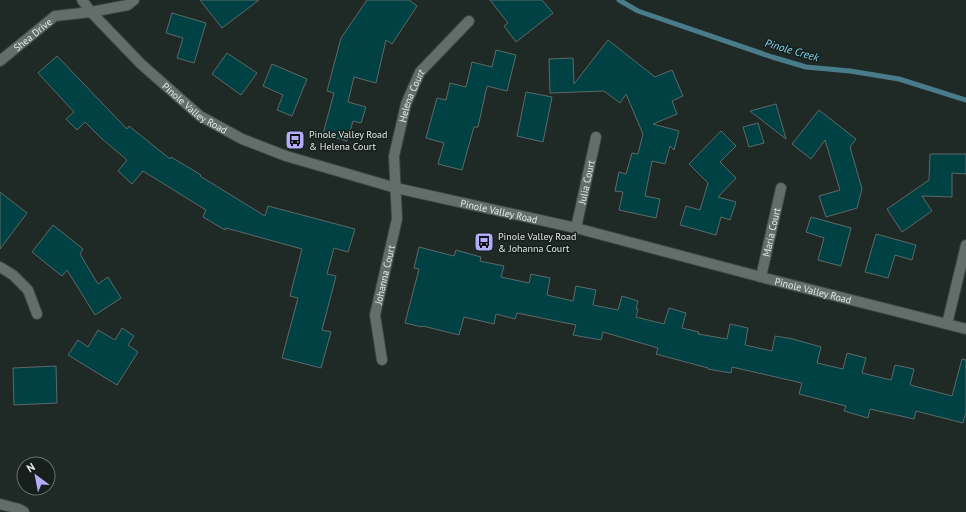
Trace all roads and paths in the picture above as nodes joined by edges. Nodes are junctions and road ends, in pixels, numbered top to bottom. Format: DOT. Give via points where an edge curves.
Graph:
graph roads {
  1 [pos="82,0"];
  2 [pos="134,0"];
  3 [pos="92,12"];
  4 [pos="469,21"];
  5 [pos="0,61"];
  6 [pos="596,137"];
  7 [pos="396,188"];
  8 [pos="782,188"];
  9 [pos="576,228"];
  10 [pos="966,244"];
  11 [pos="0,268"];
  12 [pos="761,277"];
  13 [pos="37,314"];
  14 [pos="947,324"];
  15 [pos="966,329"];
  16 [pos="382,360"];
  17 [pos="0,504"];
  18 [pos="24,512"];
  1 -- 3 [label="main road, Pinole Valley Road"];
  2 -- 3 [label="main road, Shea Drive" via="128,5"];
  3 -- 5 [label="main road, Shea Drive" via="55,16"];
  3 -- 7 [label="main road, Pinole Valley Road" via="141,64 200,116 242,139 286,156"];
  4 -- 7 [label="main road, Helena Court" via="420,72 406,104 394,156"];
  6 -- 9 [label="main road, Julia Court"];
  7 -- 9 [label="main road, Pinole Valley Road"];
  7 -- 16 [label="main road, Johanna Court" via="397,219 375,316"];
  8 -- 12 [label="main road, Maria Court"];
  9 -- 12 [label="main road, Pinole Valley Road"];
  10 -- 14 [label="main road"];
  11 -- 13 [label="main road" via="13,275 28,290"];
  12 -- 14 [label="main road, Pinole Valley Road"];
  14 -- 15 [label="main road, Pinole Valley Road"];
  17 -- 18 [label="main road"];
}
